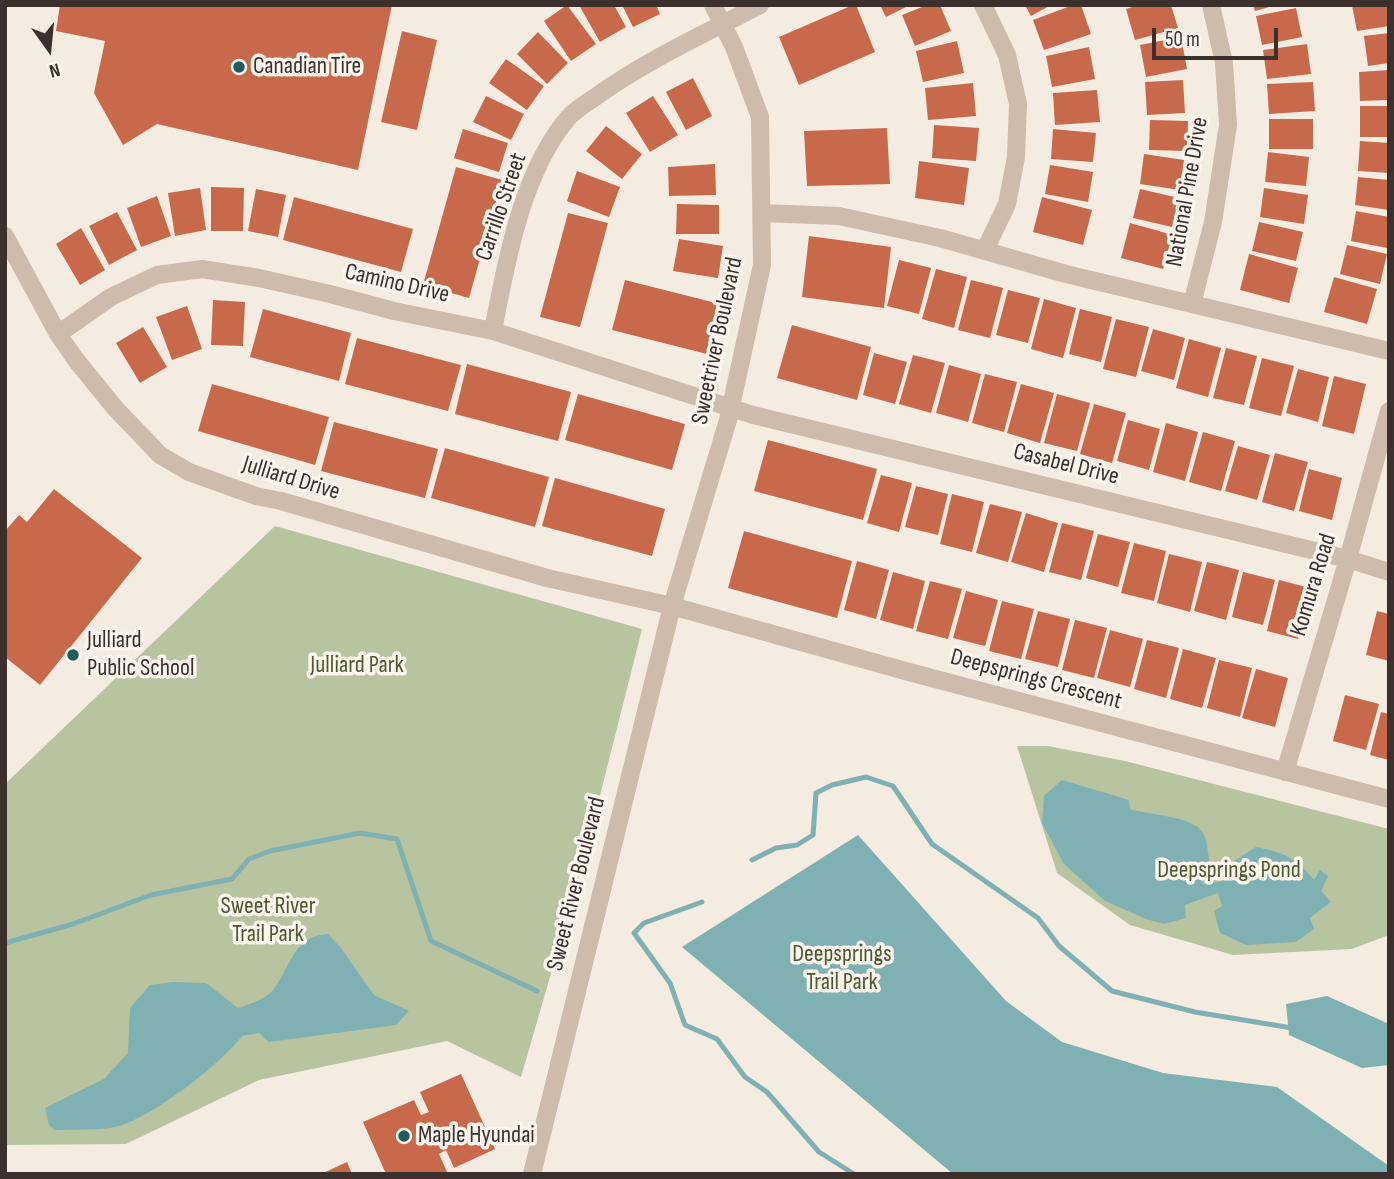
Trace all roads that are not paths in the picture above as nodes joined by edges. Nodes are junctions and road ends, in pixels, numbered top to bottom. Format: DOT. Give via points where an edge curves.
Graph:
graph roads {
  1 [pos="713,5"];
  2 [pos="760,5"];
  3 [pos="983,5"];
  4 [pos="1211,5"];
  5 [pos="724,24"];
  6 [pos="762,213"];
  7 [pos="5,236"];
  8 [pos="985,250"];
  9 [pos="1192,304"];
  10 [pos="493,331"];
  11 [pos="58,334"];
  12 [pos="1389,351"];
  13 [pos="730,409"];
  14 [pos="1389,411"];
  15 [pos="1348,559"];
  16 [pos="1389,572"];
  17 [pos="672,606"];
  18 [pos="1285,772"];
  19 [pos="1389,799"];
  20 [pos="532,1174"];
  1 -- 5 [label="street, Sweetriver Boulevard"];
  2 -- 5 [label="street"];
  3 -- 8 [label="street" via="1007,55 1018,104 1016,157 1007,204"];
  4 -- 9 [label="street, National Pine Drive" via="1224,63 1228,125 1213,222"];
  5 -- 6 [label="street, Sweetriver Boulevard" via="760,117"];
  5 -- 10 [label="street, Carrillo Street" via="642,67 569,116 530,185 512,239"];
  6 -- 8 [label="street" via="839,216"];
  6 -- 13 [label="street, Sweetriver Boulevard" via="762,265"];
  7 -- 11 [label="street, Julliard Drive"];
  8 -- 9 [label="street"];
  9 -- 12 [label="street"];
  10 -- 11 [label="street, Camino Drive" via="202,269 157,275 111,297"];
  10 -- 13 [label="street, Camino Drive"];
  11 -- 17 [label="street, Julliard Drive" via="115,408 160,456 189,472 256,496 547,578"];
  13 -- 15 [label="street, Casabel Drive"];
  13 -- 17 [label="street, Sweetriver Boulevard"];
  14 -- 15 [label="street, Komura Road"];
  15 -- 16 [label="street, Casabel Drive"];
  15 -- 18 [label="street, Komura Road"];
  17 -- 18 [label="street, Deepsprings Crescent"];
  17 -- 20 [label="street, Sweet River Boulevard"];
  18 -- 19 [label="street, Deepsprings Crescent"];
}
